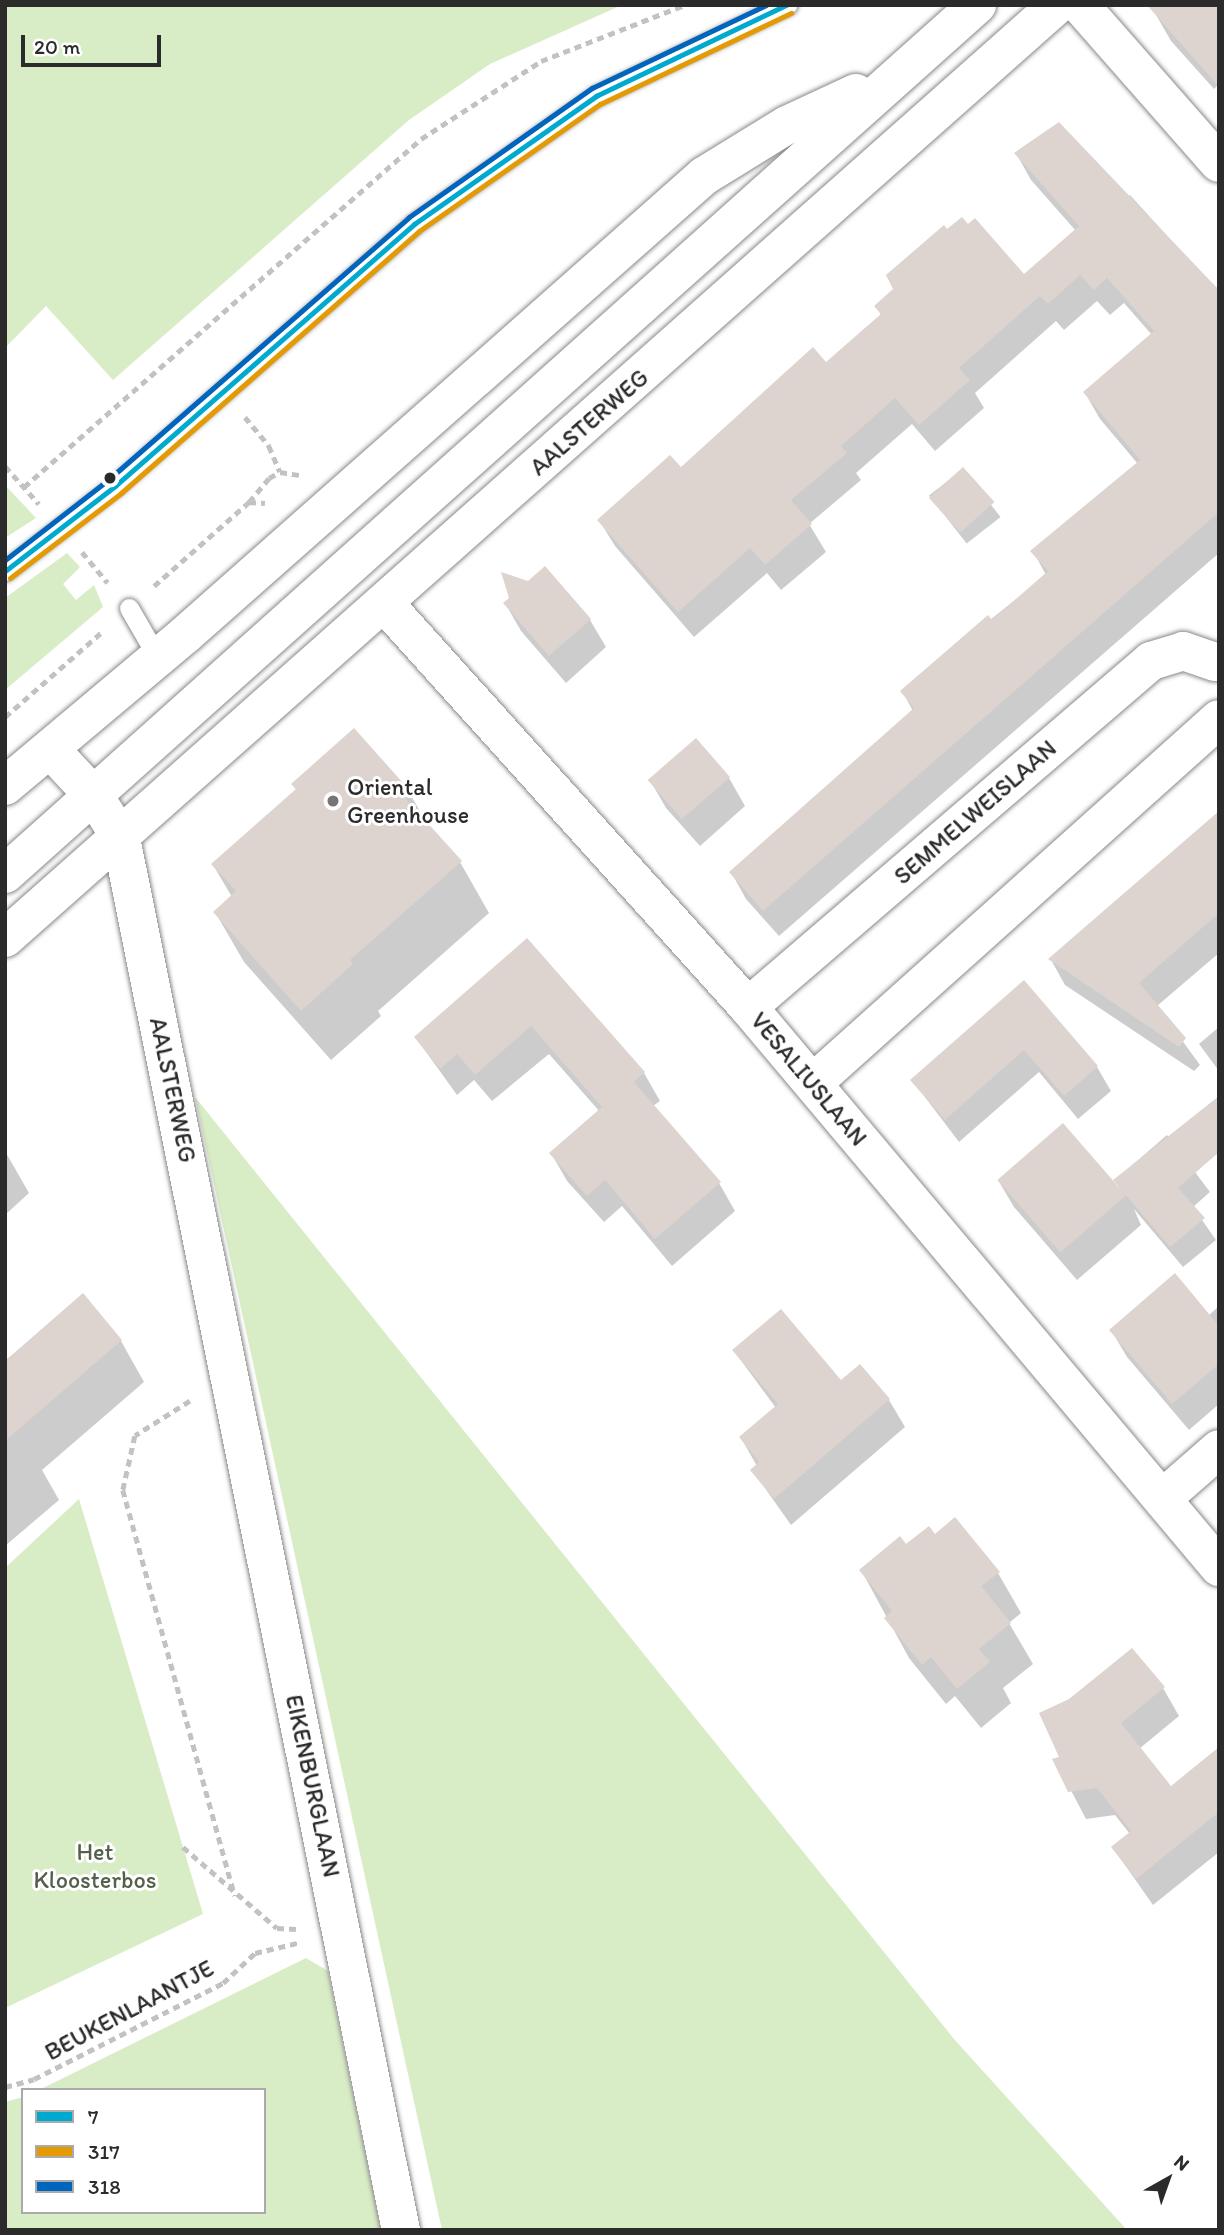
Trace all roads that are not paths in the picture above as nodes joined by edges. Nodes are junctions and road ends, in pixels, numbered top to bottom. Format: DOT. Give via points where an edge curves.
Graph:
graph roads {
  1 [pos="787,5"];
  2 [pos="977,5"];
  3 [pos="1057,5"];
  4 [pos="1080,5"];
  5 [pos="893,76"];
  6 [pos="1219,163"];
  7 [pos="5,570"];
  8 [pos="384,603"];
  9 [pos="129,608"];
  10 [pos="158,659"];
  11 [pos="1218,665"];
  12 [pos="1219,719"];
  13 [pos="51,749"];
  14 [pos="5,786"];
  15 [pos="94,796"];
  16 [pos="121,838"];
  17 [pos="5,874"];
  18 [pos="5,938"];
  19 [pos="748,1007"];
  20 [pos="813,1083"];
  21 [pos="227,1359"];
  22 [pos="1219,1450"];
  23 [pos="1163,1499"];
  24 [pos="1219,1567"];
  25 [pos="401,2230"];
  1 -- 7 [label="lane" via="596,96 414,223 115,486"];
  2 -- 5 [label="street"];
  3 -- 8 [label="street, AALSTERWEG"];
  4 -- 6 [label="street"];
  5 -- 10 [label="street" via="787,125 704,176"];
  5 -- 15 [label="street"];
  8 -- 16 [label="street, AALSTERWEG"];
  8 -- 19 [label="street, VESALIUSLAAN"];
  9 -- 10 [label="lane"];
  10 -- 13 [label="street"];
  11 -- 19 [label="street, SEMMELWEISLAAN" via="1183,651 1151,661"];
  12 -- 20 [label="street"];
  13 -- 14 [label="street"];
  13 -- 15 [label="street, AALSTERWEG"];
  15 -- 16 [label="street, AALSTERWEG"];
  15 -- 17 [label="street"];
  16 -- 18 [label="street, AALSTERWEG"];
  16 -- 21 [label="street, AALSTERWEG"];
  19 -- 20 [label="street, VESALIUSLAAN"];
  20 -- 23 [label="street, VESALIUSLAAN"];
  21 -- 25 [label="street, EIKENBURGLAAN"];
  22 -- 23 [label="street"];
  23 -- 24 [label="street, VESALIUSLAAN"];
}
